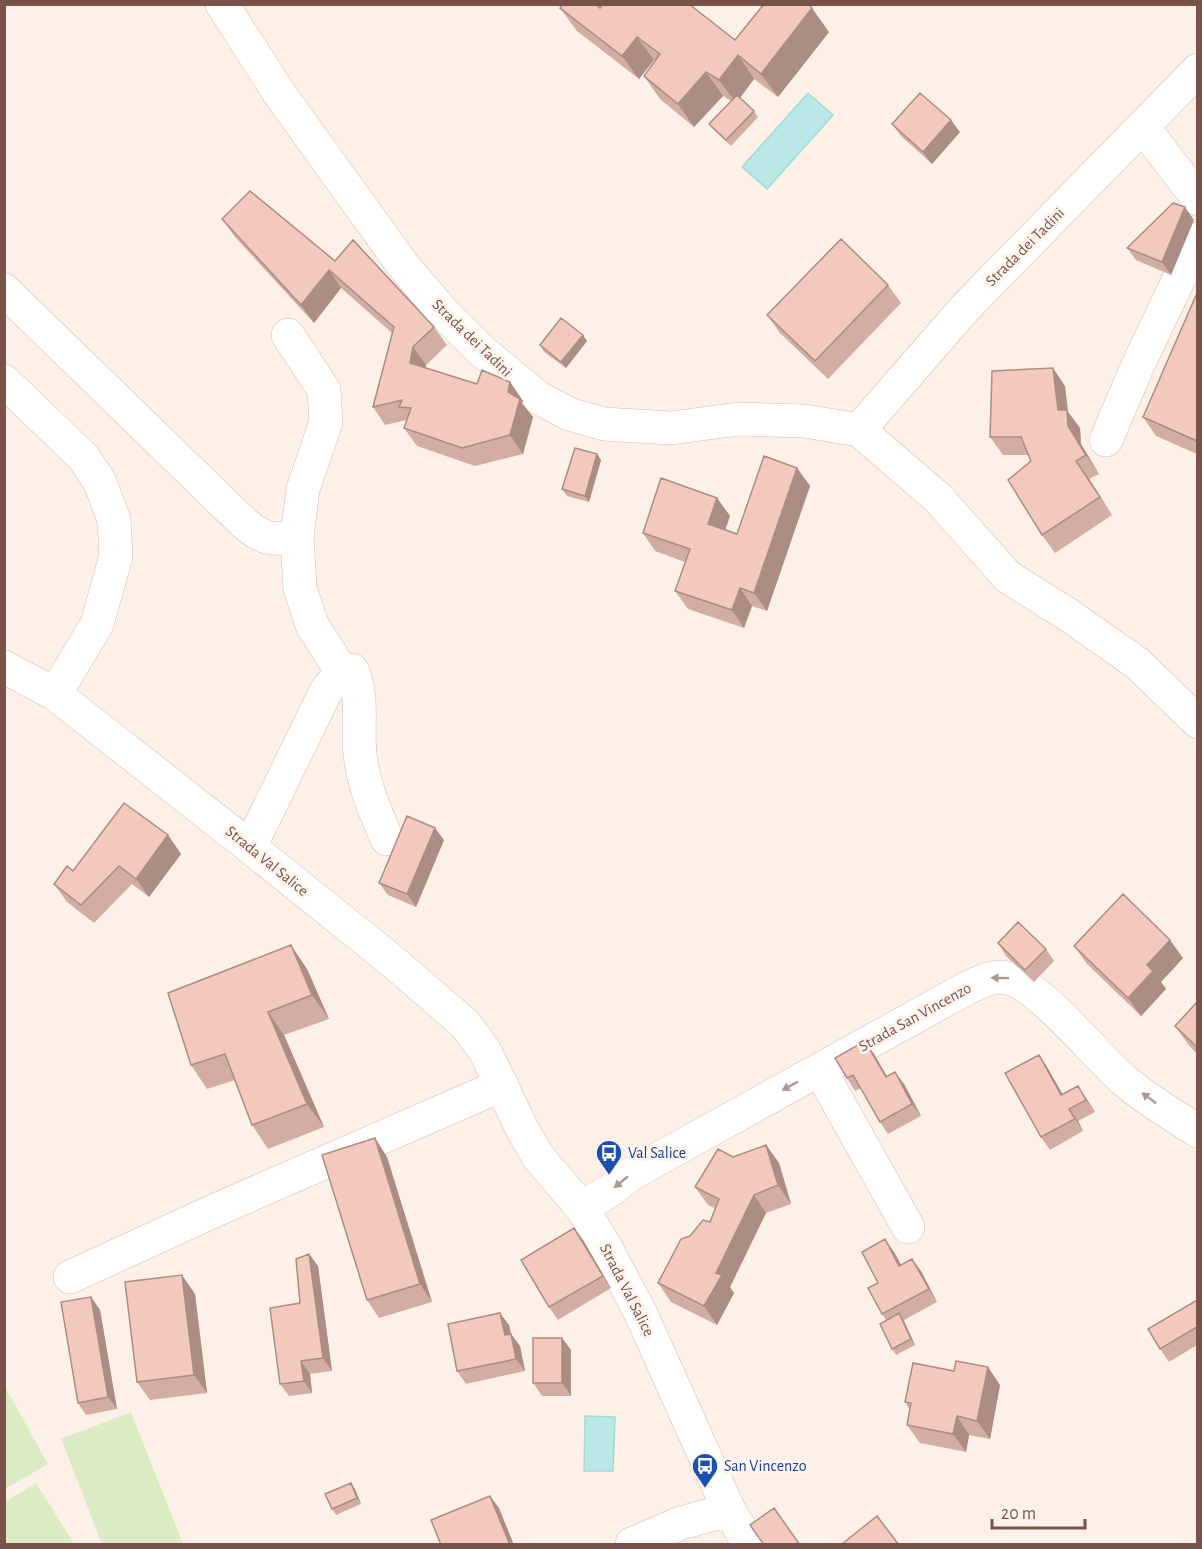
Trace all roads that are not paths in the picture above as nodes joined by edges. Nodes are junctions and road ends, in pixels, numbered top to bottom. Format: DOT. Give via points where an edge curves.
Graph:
graph roads {
  1 [pos="225,5"];
  2 [pos="1197,70"];
  3 [pos="1143,127"];
  4 [pos="1197,199"];
  5 [pos="1197,239"];
  6 [pos="4,290"];
  7 [pos="288,335"];
  8 [pos="4,381"];
  9 [pos="859,430"];
  10 [pos="1106,440"];
  11 [pos="297,537"];
  12 [pos="4,667"];
  13 [pos="342,672"];
  14 [pos="55,694"];
  15 [pos="1197,722"];
  16 [pos="387,839"];
  17 [pos="250,847"];
  18 [pos="820,1070"];
  19 [pos="502,1085"];
  20 [pos="1197,1131"];
  21 [pos="582,1208"];
  22 [pos="908,1227"];
  23 [pos="70,1277"];
  24 [pos="729,1510"];
  25 [pos="632,1545"];
  26 [pos="749,1545"];
  1 -- 9 [label="street, Strada dei Tadini" via="279,93 402,264 441,311 537,398 569,414 604,424 671,428 739,419 804,421"];
  2 -- 3 [label="street, Strada dei Tadini"];
  3 -- 4 [label="street"];
  3 -- 9 [label="street, Strada dei Tadini" via="965,308"];
  5 -- 10 [label="street"];
  6 -- 11 [label="street" via="258,535 272,540"];
  7 -- 11 [label="street" via="324,390 326,422 303,489"];
  8 -- 14 [label="street" via="84,458 99,482 114,520 116,556 97,624"];
  9 -- 15 [label="street" via="938,498 1008,577 1137,663"];
  11 -- 13 [label="street" via="300,588 312,625"];
  12 -- 14 [label="street, Strada Val Salice"];
  13 -- 16 [label="street" via="352,670 358,682 364,780"];
  13 -- 17 [label="street" via="326,691"];
  14 -- 17 [label="street, Strada Val Salice"];
  17 -- 19 [label="street, Strada Val Salice" via="465,1024 485,1051"];
  20 -- 18 [label="street, Strada San Vincenzo, one-way" via="1125,1081 1042,1000 1009,978 991,977 968,988"];
  18 -- 21 [label="street, Strada San Vincenzo, one-way" via="631,1174"];
  18 -- 22 [label="street"];
  19 -- 21 [label="street, Strada Val Salice" via="539,1158"];
  19 -- 23 [label="street"];
  21 -- 24 [label="street, Strada Val Salice" via="641,1314"];
  24 -- 25 [label="street" via="681,1523"];
  24 -- 26 [label="street, Strada Val Salice"];
}
